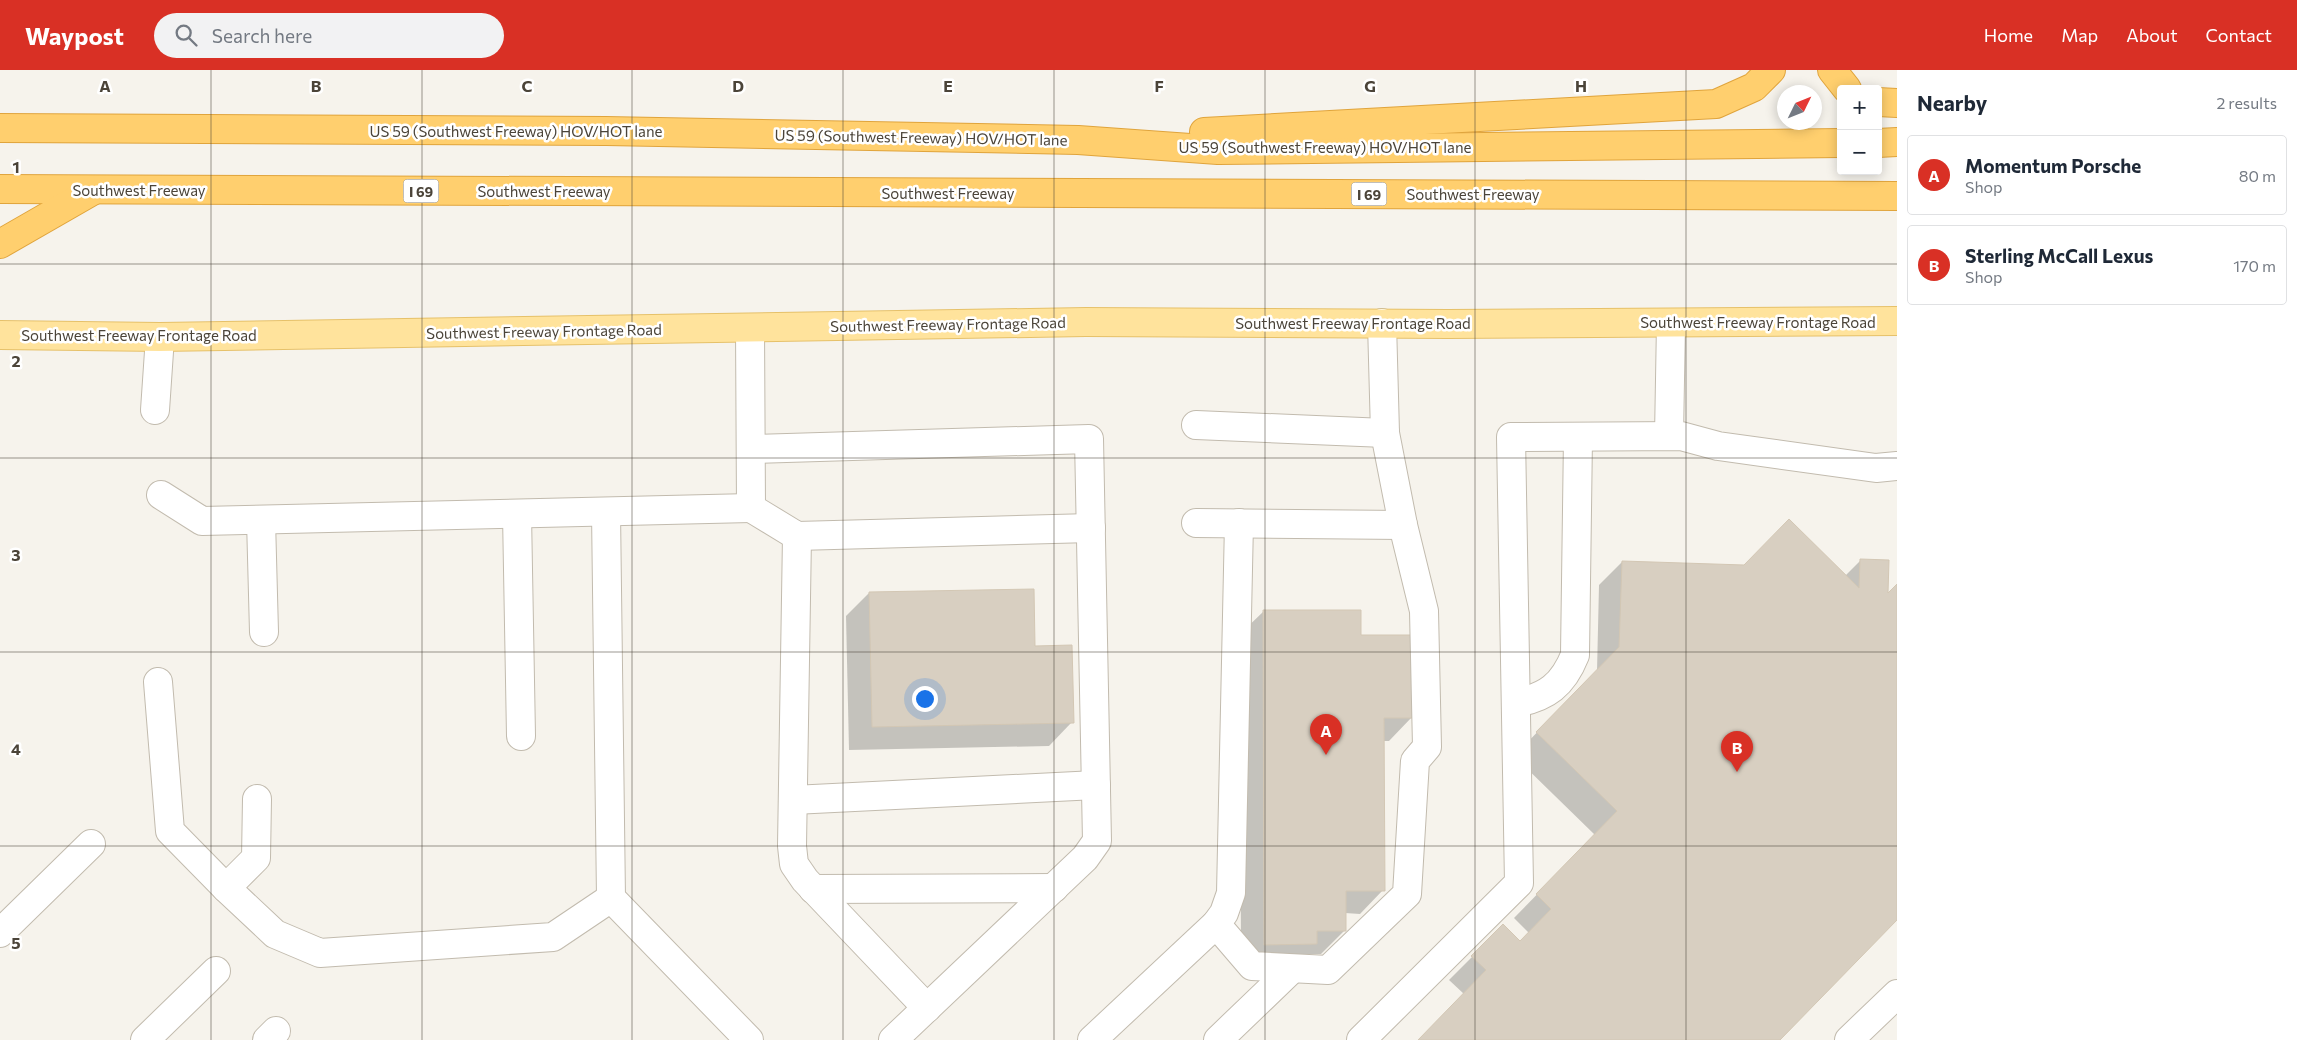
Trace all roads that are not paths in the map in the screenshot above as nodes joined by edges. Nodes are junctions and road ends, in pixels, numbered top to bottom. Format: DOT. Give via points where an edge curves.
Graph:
graph roads {
  1 [pos="1771,70"];
  2 [pos="1832,70"];
  3 [pos="1844,85"];
  4 [pos="1882,102"];
  5 [pos="1897,103"];
  6 [pos="0,128"];
  7 [pos="1078,140"];
  8 [pos="1897,142"];
  9 [pos="1837,143"];
  10 [pos="1882,143"];
  11 [pos="0,190"];
  12 [pos="95,190"];
  13 [pos="1897,196"];
  14 [pos="0,244"];
  15 [pos="1897,321"];
  16 [pos="1671,322"];
  17 [pos="1382,323"];
  18 [pos="750,328"];
  19 [pos="0,335"];
  20 [pos="160,337"];
  21 [pos="155,410"];
  22 [pos="1196,425"];
  23 [pos="1385,433"];
  24 [pos="1669,436"];
  25 [pos="1578,437"];
  26 [pos="752,449"];
  27 [pos="1897,466"];
  28 [pos="160,495"];
  29 [pos="750,508"];
  30 [pos="606,512"];
  31 [pos="517,514"];
  32 [pos="261,520"];
  33 [pos="1196,523"];
  34 [pos="1239,523"];
  35 [pos="1403,525"];
  36 [pos="1091,528"];
  37 [pos="797,536"];
  38 [pos="264,632"];
  39 [pos="158,682"];
  40 [pos="1516,703"];
  41 [pos="521,736"];
  42 [pos="1096,785"];
  43 [pos="258,799"];
  44 [pos="793,800"];
  45 [pos="91,844"];
  46 [pos="226,888"];
  47 [pos="1054,888"];
  48 [pos="813,889"];
  49 [pos="611,898"];
  50 [pos="1216,924"];
  51 [pos="0,932"];
  52 [pos="1292,969"];
  53 [pos="216,970"];
  54 [pos="1897,994"];
  55 [pos="927,1008"];
  56 [pos="1373,1036"];
  57 [pos="145,1040"];
  58 [pos="749,1040"];
  59 [pos="893,1040"];
  60 [pos="1092,1040"];
  61 [pos="1218,1040"];
  62 [pos="1849,1040"];
  1 -- 7 [label="highway" via="1754,87 1716,104"];
  2 -- 3 [label="highway"];
  4 -- 5 [label="highway"];
  6 -- 7 [label="highway, US 59 (Southwest Freeway) HOV/HOT lane" via="606,131"];
  7 -- 9 [label="highway, US 59 (Southwest Freeway) HOV/HOT lane" via="1218,150"];
  8 -- 10 [label="highway"];
  11 -- 12 [label="highway, Southwest Freeway / I 69"];
  12 -- 13 [label="highway, Southwest Freeway / I 69"];
  12 -- 14 [label="highway"];
  15 -- 16 [label="main road, Southwest Freeway Frontage Road"];
  16 -- 17 [label="main road, Southwest Freeway Frontage Road"];
  16 -- 24 [label="lane"];
  17 -- 18 [label="main road, Southwest Freeway Frontage Road" via="1086,322"];
  17 -- 23 [label="lane"];
  18 -- 20 [label="main road, Southwest Freeway Frontage Road"];
  18 -- 26 [label="lane"];
  19 -- 20 [label="main road, Southwest Freeway Frontage Road"];
  20 -- 21 [label="lane"];
  22 -- 23 [label="lane"];
  23 -- 35 [label="lane"];
  24 -- 25 [label="lane"];
  24 -- 27 [label="lane" via="1876,468"];
  25 -- 40 [label="lane" via="1575,655 1558,683 1536,699"];
  25 -- 40 [label="lane" via="1511,437"];
  26 -- 29 [label="lane"];
  26 -- 36 [label="lane" via="1089,440"];
  28 -- 32 [label="lane" via="202,521"];
  29 -- 30 [label="lane"];
  29 -- 37 [label="lane"];
  30 -- 31 [label="lane"];
  30 -- 49 [label="lane"];
  31 -- 32 [label="lane"];
  31 -- 41 [label="lane"];
  32 -- 38 [label="lane"];
  33 -- 34 [label="lane"];
  34 -- 35 [label="lane"];
  34 -- 50 [label="lane" via="1231,893"];
  35 -- 52 [label="lane" via="1424,611 1427,747 1415,760 1407,894 1328,970"];
  36 -- 37 [label="lane"];
  36 -- 42 [label="lane"];
  37 -- 44 [label="lane"];
  39 -- 46 [label="lane" via="170,831"];
  40 -- 56 [label="lane" via="1519,883"];
  42 -- 44 [label="lane"];
  42 -- 47 [label="lane" via="1097,841 1085,858"];
  43 -- 46 [label="lane" via="256,858"];
  44 -- 48 [label="lane" via="794,864"];
  45 -- 51 [label="lane"];
  46 -- 49 [label="lane" via="276,934 320,953 554,937"];
  47 -- 48 [label="lane"];
  47 -- 55 [label="lane"];
  48 -- 55 [label="lane"];
  49 -- 58 [label="lane"];
  50 -- 52 [label="lane" via="1252,966"];
  50 -- 60 [label="lane"];
  52 -- 61 [label="lane"];
  53 -- 57 [label="lane"];
  54 -- 62 [label="lane"];
  55 -- 59 [label="lane"];
}
